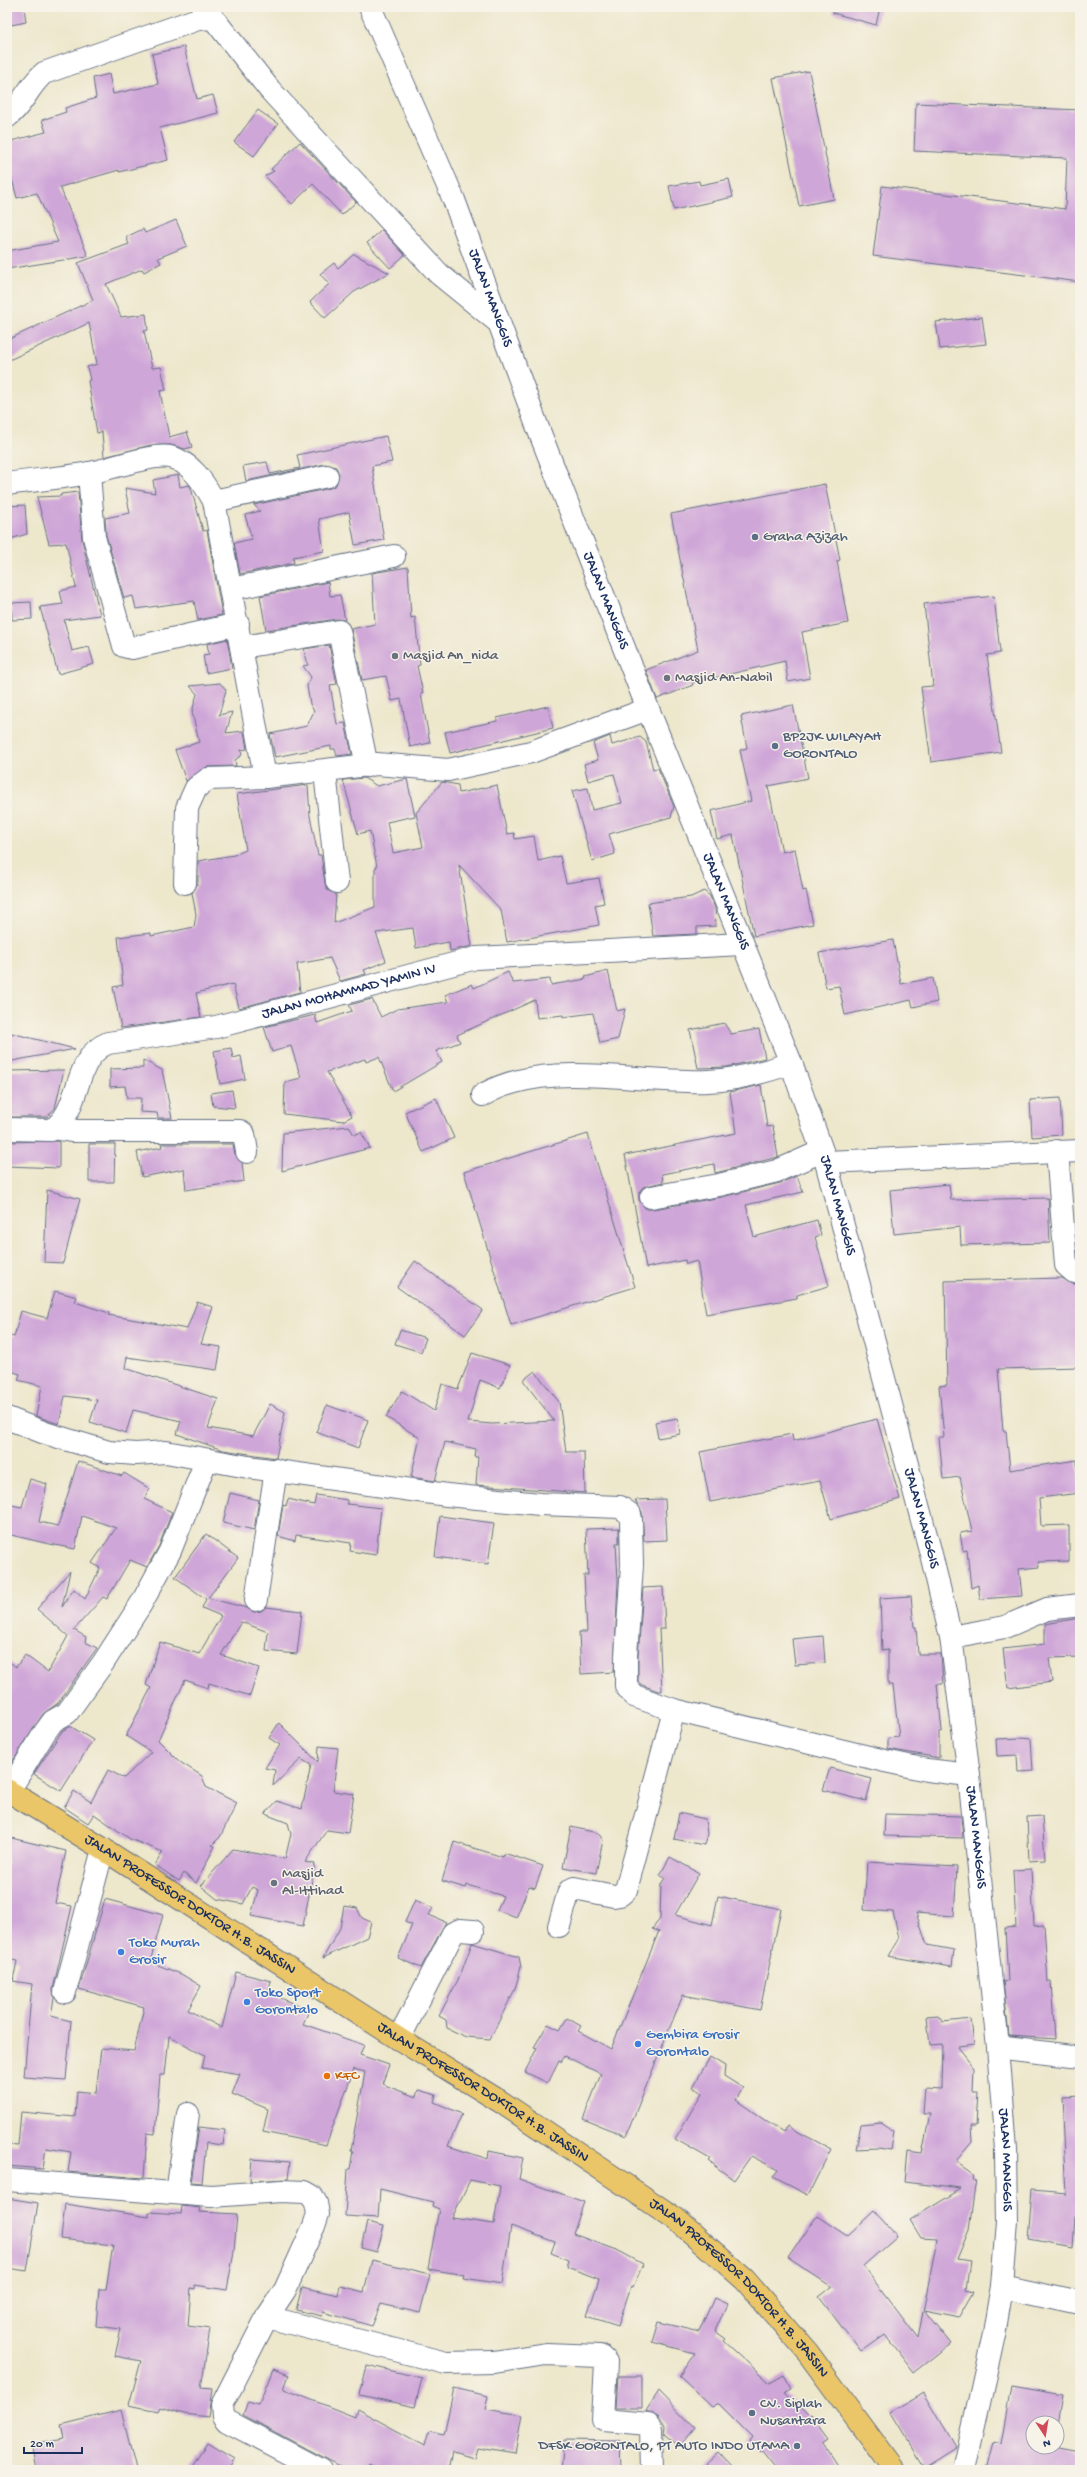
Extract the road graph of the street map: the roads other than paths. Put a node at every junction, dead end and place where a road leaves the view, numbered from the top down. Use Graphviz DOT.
graph roads {
  1 [pos="370,7"];
  2 [pos="7,118"];
  3 [pos="498,322"];
  4 [pos="89,473"];
  5 [pos="327,476"];
  6 [pos="7,484"];
  7 [pos="214,501"];
  8 [pos="394,556"];
  9 [pos="231,589"];
  10 [pos="238,624"];
  11 [pos="242,647"];
  12 [pos="648,709"];
  13 [pos="367,766"];
  14 [pos="325,772"];
  15 [pos="265,778"];
  16 [pos="337,882"];
  17 [pos="185,883"];
  18 [pos="742,944"];
  19 [pos="791,1063"];
  20 [pos="483,1095"];
  21 [pos="54,1128"];
  22 [pos="7,1129"];
  23 [pos="1057,1151"];
  24 [pos="1080,1151"];
  25 [pos="246,1152"];
  26 [pos="824,1157"];
  27 [pos="651,1197"];
  28 [pos="1080,1272"];
  29 [pos="7,1418"];
  30 [pos="206,1461"];
  31 [pos="276,1470"];
  32 [pos="256,1600"];
  33 [pos="1080,1605"];
  34 [pos="951,1637"];
  35 [pos="674,1710"];
  36 [pos="969,1774"];
  37 [pos="8,1791"];
  38 [pos="103,1848"];
  39 [pos="559,1926"];
  40 [pos="474,1931"];
  41 [pos="65,1992"];
  42 [pos="399,2039"];
  43 [pos="998,2047"];
  44 [pos="1080,2057"];
  45 [pos="188,2114"];
  46 [pos="7,2180"];
  47 [pos="177,2193"];
  48 [pos="1002,2286"];
  49 [pos="1080,2303"];
  50 [pos="267,2317"];
  51 [pos="320,2470"];
  52 [pos="652,2470"];
  53 [pos="894,2470"];
  54 [pos="964,2470"];
  1 -- 3 [label="street, JALAN MANGGIS"];
  2 -- 3 [label="street"];
  3 -- 12 [label="street, JALAN MANGGIS"];
  4 -- 6 [label="street"];
  4 -- 7 [label="street"];
  4 -- 10 [label="street"];
  5 -- 7 [label="street"];
  7 -- 9 [label="street"];
  8 -- 9 [label="street"];
  9 -- 10 [label="street"];
  10 -- 11 [label="street"];
  11 -- 13 [label="street"];
  11 -- 15 [label="street"];
  12 -- 13 [label="street"];
  12 -- 18 [label="street, JALAN MANGGIS"];
  13 -- 14 [label="street"];
  14 -- 15 [label="street"];
  14 -- 16 [label="street"];
  15 -- 17 [label="street"];
  18 -- 19 [label="street, JALAN MANGGIS"];
  18 -- 21 [label="street, JALAN MOHAMMAD YAMIN IV"];
  19 -- 20 [label="street"];
  19 -- 26 [label="street, JALAN MANGGIS"];
  21 -- 22 [label="street"];
  21 -- 25 [label="street"];
  23 -- 24 [label="street"];
  23 -- 26 [label="street"];
  23 -- 28 [label="street"];
  26 -- 27 [label="street"];
  26 -- 34 [label="street, JALAN MANGGIS"];
  29 -- 30 [label="street"];
  30 -- 31 [label="street"];
  30 -- 37 [label="street"];
  31 -- 32 [label="street"];
  31 -- 35 [label="street"];
  33 -- 34 [label="street"];
  34 -- 36 [label="street, JALAN MANGGIS"];
  35 -- 36 [label="street"];
  35 -- 39 [label="street"];
  36 -- 43 [label="street, JALAN MANGGIS"];
  37 -- 38 [label="highway, JALAN PROFESSOR DOKTOR H.B. JASSIN"];
  38 -- 41 [label="street"];
  38 -- 42 [label="highway, JALAN PROFESSOR DOKTOR H.B. JASSIN"];
  40 -- 42 [label="street"];
  42 -- 53 [label="highway, JALAN PROFESSOR DOKTOR H.B. JASSIN"];
  43 -- 44 [label="street"];
  43 -- 48 [label="street, JALAN MANGGIS"];
  45 -- 47 [label="street"];
  46 -- 47 [label="street"];
  47 -- 50 [label="street"];
  48 -- 49 [label="street"];
  48 -- 54 [label="street, JALAN MANGGIS"];
  50 -- 51 [label="street"];
  50 -- 52 [label="street"];
}
